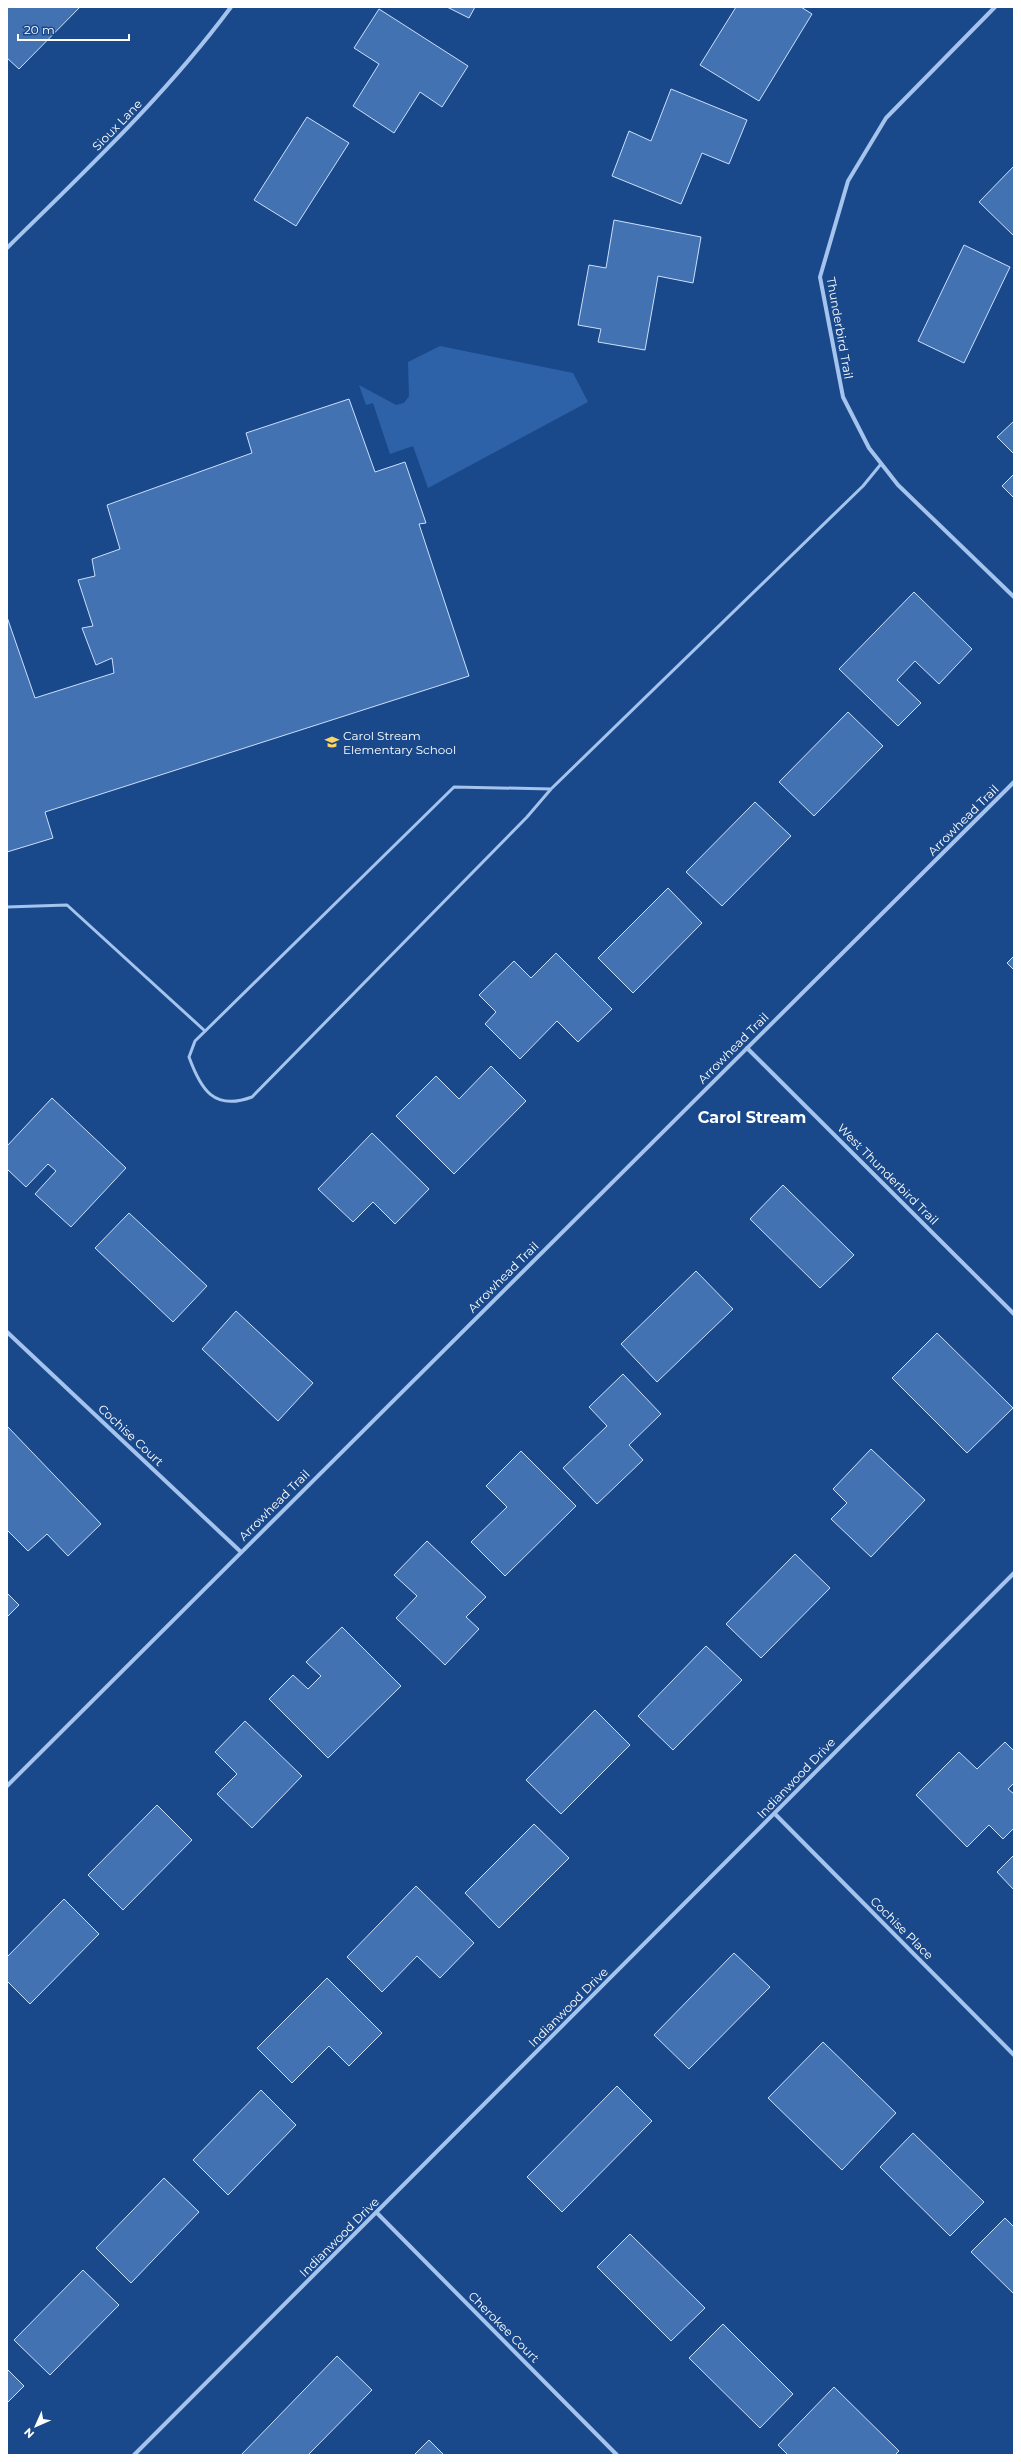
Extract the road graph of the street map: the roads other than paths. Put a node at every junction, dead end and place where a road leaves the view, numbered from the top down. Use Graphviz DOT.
graph roads {
  1 [pos="231,7"];
  2 [pos="995,7"];
  3 [pos="7,248"];
  4 [pos="881,464"];
  5 [pos="1014,597"];
  6 [pos="1014,782"];
  7 [pos="551,789"];
  8 [pos="7,907"];
  9 [pos="205,1031"];
  10 [pos="747,1048"];
  11 [pos="1014,1314"];
  12 [pos="7,1332"];
  13 [pos="241,1552"];
  14 [pos="1014,1573"];
  15 [pos="7,1786"];
  16 [pos="775,1814"];
  17 [pos="1014,2055"];
  18 [pos="377,2213"];
  19 [pos="134,2455"];
  20 [pos="617,2455"];
  1 -- 3 [label="street, Sioux Lane"];
  2 -- 4 [label="street, Thunderbird Trail"];
  4 -- 5 [label="street, Thunderbird Trail"];
  4 -- 7 [label="lane"];
  6 -- 10 [label="street, Arrowhead Trail"];
  7 -- 9 [label="lane"];
  7 -- 9 [label="lane"];
  8 -- 9 [label="lane"];
  10 -- 11 [label="street, West Thunderbird Trail"];
  10 -- 13 [label="street, Arrowhead Trail"];
  12 -- 13 [label="street, Cochise Court"];
  13 -- 15 [label="street, Arrowhead Trail"];
  14 -- 16 [label="street, Indianwood Drive"];
  16 -- 17 [label="street, Cochise Place"];
  16 -- 18 [label="street, Indianwood Drive"];
  18 -- 19 [label="street, Indianwood Drive"];
  18 -- 20 [label="street, Cherokee Court"];
}
